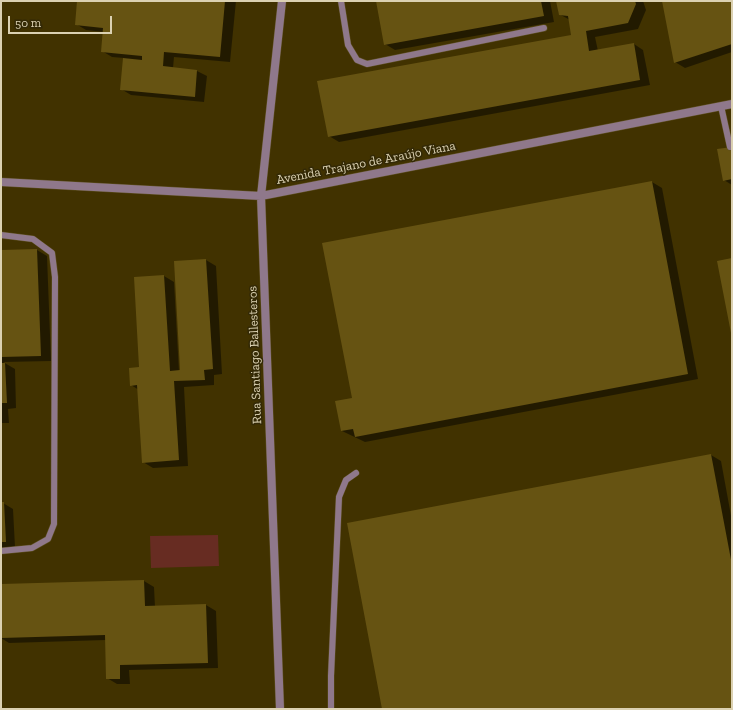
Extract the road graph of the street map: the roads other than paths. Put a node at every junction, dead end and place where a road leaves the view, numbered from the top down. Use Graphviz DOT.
graph roads {
  1 [pos="282,1"];
  2 [pos="341,1"];
  3 [pos="544,28"];
  4 [pos="732,104"];
  5 [pos="721,106"];
  6 [pos="730,147"];
  7 [pos="1,182"];
  8 [pos="261,196"];
  9 [pos="1,235"];
  10 [pos="356,473"];
  11 [pos="1,551"];
  12 [pos="280,709"];
  13 [pos="331,709"];
  1 -- 8 [label="street, Rua Santiago Ballesteros"];
  2 -- 3 [label="lane"];
  4 -- 5 [label="street, Avenida Trajano de Araújo Viana"];
  5 -- 6 [label="lane"];
  5 -- 8 [label="street, Avenida Trajano de Araújo Viana"];
  7 -- 8 [label="street, Avenida Trajano de Araújo Viana"];
  8 -- 12 [label="street, Rua Santiago Ballesteros"];
  9 -- 11 [label="lane"];
  10 -- 13 [label="lane"];
}
